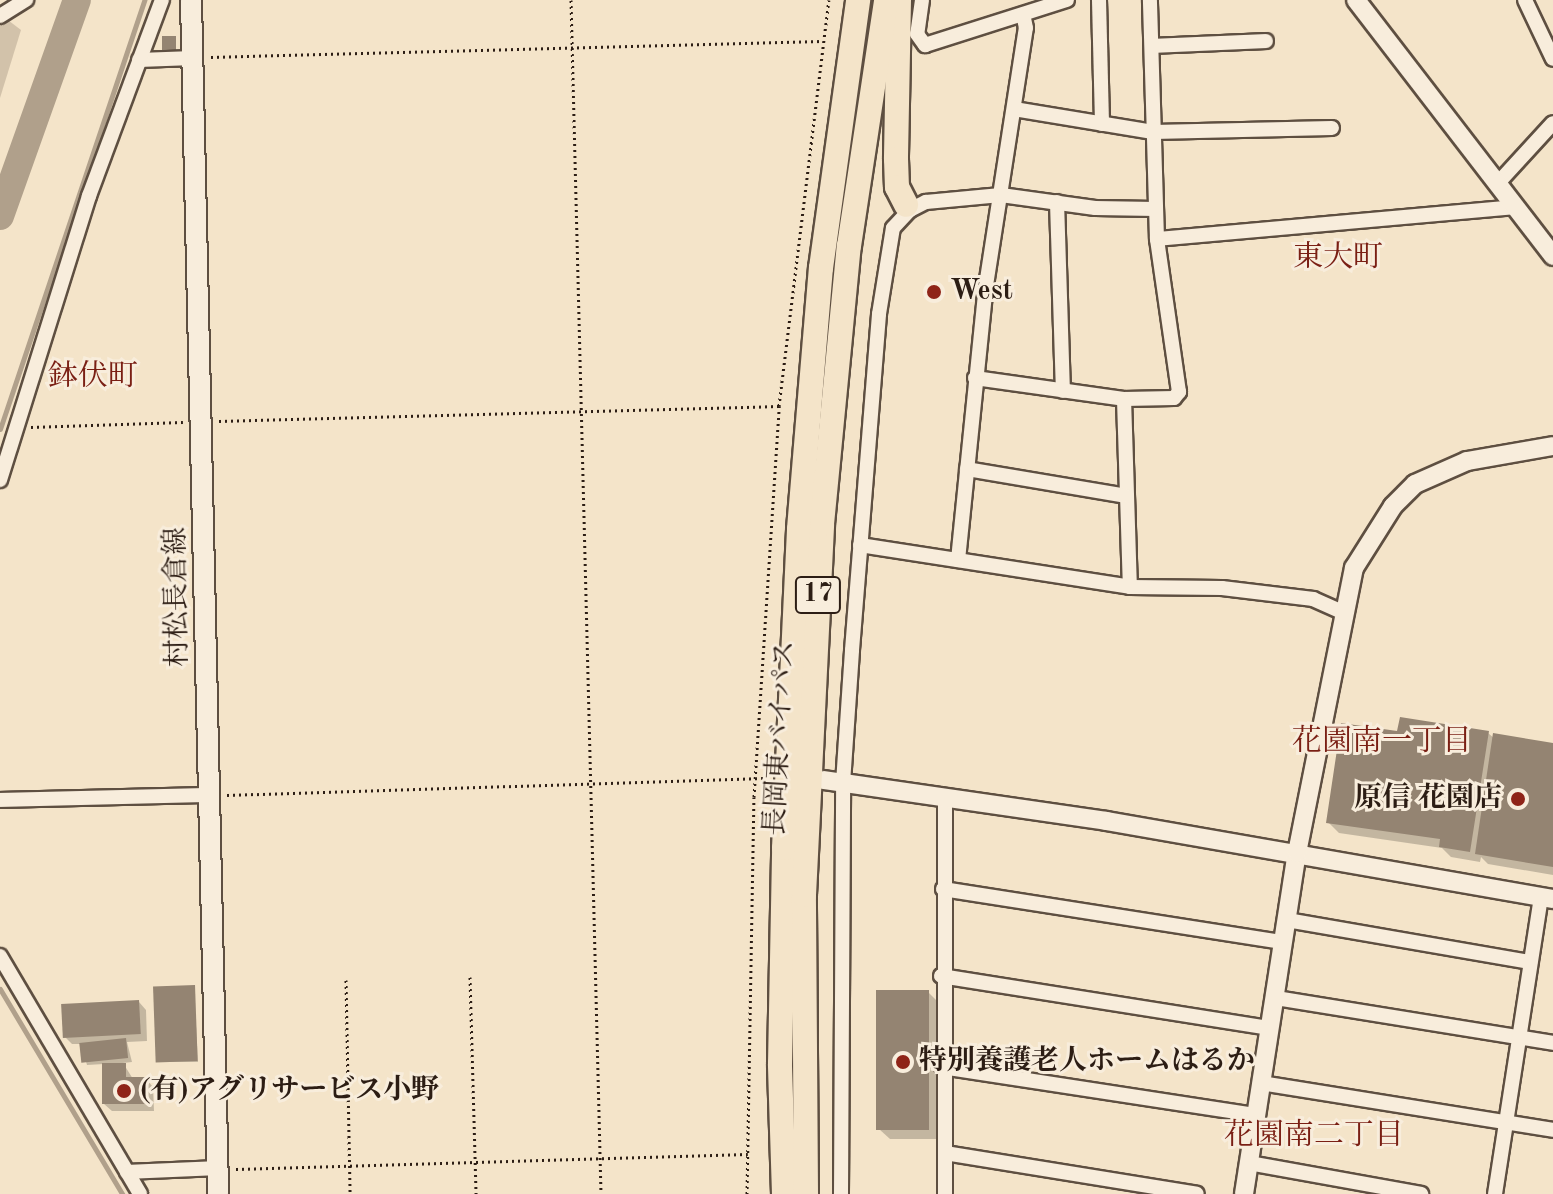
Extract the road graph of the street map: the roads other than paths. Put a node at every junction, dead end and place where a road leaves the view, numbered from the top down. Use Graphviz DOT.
graph roads {
  1 [pos="26,0"];
  2 [pos="162,0"];
  3 [pos="191,0"];
  4 [pos="858,0"];
  5 [pos="886,0"];
  6 [pos="899,0"];
  7 [pos="922,0"];
  8 [pos="1067,0"];
  9 [pos="1099,0"];
  10 [pos="1150,0"];
  11 [pos="1525,0"];
  12 [pos="1358,1"];
  13 [pos="1023,14"];
  14 [pos="0,16"];
  15 [pos="1266,41"];
  16 [pos="1152,46"];
  17 [pos="193,58"];
  18 [pos="1553,59"];
  19 [pos="139,60"];
  20 [pos="1014,109"];
  21 [pos="1553,123"];
  22 [pos="1102,124"];
  23 [pos="1332,128"];
  24 [pos="1153,132"];
  25 [pos="1498,183"];
  26 [pos="1001,195"];
  27 [pos="1057,202"];
  28 [pos="908,207"];
  29 [pos="1515,207"];
  30 [pos="1156,209"];
  31 [pos="1157,239"];
  32 [pos="1553,256"];
  33 [pos="975,378"];
  34 [pos="1063,391"];
  35 [pos="1124,399"];
  36 [pos="1553,446"];
  37 [pos="967,469"];
  38 [pos="0,480"];
  39 [pos="1126,496"];
  40 [pos="860,545"];
  41 [pos="958,560"];
  42 [pos="1130,587"];
  43 [pos="1342,612"];
  44 [pos="823,780"];
  45 [pos="843,783"];
  46 [pos="209,795"];
  47 [pos="945,796"];
  48 [pos="0,800"];
  49 [pos="1297,853"];
  50 [pos="943,889"];
  51 [pos="1547,898"];
  52 [pos="1287,920"];
  53 [pos="1281,942"];
  54 [pos="0,956"];
  55 [pos="1530,962"];
  56 [pos="941,976"];
  57 [pos="6,978"];
  58 [pos="1276,998"];
  59 [pos="1270,1028"];
  60 [pos="1518,1038"];
  61 [pos="1553,1043"];
  62 [pos="780,1064"];
  63 [pos="942,1067"];
  64 [pos="1261,1083"];
  65 [pos="1256,1115"];
  66 [pos="1505,1122"];
  67 [pos="1553,1130"];
  68 [pos="945,1153"];
  69 [pos="1249,1163"];
  70 [pos="218,1168"];
  71 [pos="127,1172"];
  72 [pos="140,1194"];
  73 [pos="218,1194"];
  74 [pos="775,1194"];
  75 [pos="784,1194"];
  76 [pos="806,1194"];
  77 [pos="841,1194"];
  78 [pos="945,1194"];
  79 [pos="1197,1194"];
  80 [pos="1244,1194"];
  81 [pos="1421,1194"];
  82 [pos="1495,1194"];
  1 -- 14 [label="street"];
  2 -- 19 [label="street"];
  3 -- 17 [label="main road, 村松長倉線"];
  4 -- 62 [label="highway, 長岡東バイパス / 17"];
  5 -- 76 [label="highway, 長岡東バイパス / 17"];
  6 -- 28 [label="highway"];
  7 -- 13 [label="street"];
  8 -- 13 [label="street"];
  9 -- 22 [label="street"];
  10 -- 16 [label="street"];
  11 -- 18 [label="street"];
  12 -- 25 [label="street"];
  13 -- 20 [label="street"];
  15 -- 16 [label="street"];
  16 -- 24 [label="street"];
  17 -- 19 [label="street"];
  17 -- 46 [label="main road, 村松長倉線"];
  19 -- 38 [label="street"];
  20 -- 22 [label="street"];
  20 -- 26 [label="street"];
  21 -- 25 [label="street"];
  22 -- 24 [label="street"];
  23 -- 24 [label="street"];
  24 -- 30 [label="street"];
  25 -- 29 [label="street"];
  26 -- 27 [label="street"];
  26 -- 28 [label="street"];
  26 -- 33 [label="street"];
  27 -- 30 [label="street"];
  27 -- 34 [label="street"];
  28 -- 40 [label="street"];
  29 -- 31 [label="street"];
  29 -- 32 [label="street"];
  30 -- 31 [label="street"];
  31 -- 35 [label="street"];
  33 -- 34 [label="street"];
  33 -- 37 [label="street"];
  34 -- 35 [label="street"];
  35 -- 39 [label="street"];
  36 -- 43 [label="street"];
  37 -- 39 [label="street"];
  37 -- 41 [label="street"];
  39 -- 42 [label="street"];
  40 -- 41 [label="street"];
  40 -- 45 [label="street"];
  41 -- 42 [label="street"];
  42 -- 43 [label="street"];
  43 -- 49 [label="street"];
  44 -- 45 [label="street"];
  45 -- 47 [label="street"];
  45 -- 77 [label="street"];
  46 -- 48 [label="street"];
  46 -- 70 [label="main road, 村松長倉線"];
  47 -- 49 [label="street"];
  47 -- 50 [label="street"];
  49 -- 51 [label="street"];
  49 -- 52 [label="street"];
  50 -- 53 [label="street"];
  50 -- 56 [label="street"];
  51 -- 55 [label="street"];
  52 -- 53 [label="street"];
  52 -- 55 [label="street"];
  53 -- 58 [label="street"];
  54 -- 57 [label="street"];
  55 -- 60 [label="street"];
  56 -- 59 [label="street"];
  56 -- 63 [label="street"];
  57 -- 71 [label="street"];
  58 -- 59 [label="street"];
  58 -- 60 [label="street"];
  59 -- 64 [label="street"];
  60 -- 61 [label="street"];
  60 -- 66 [label="street"];
  62 -- 74 [label="highway"];
  62 -- 75 [label="highway, 長岡東バイパス / 17"];
  63 -- 65 [label="street"];
  63 -- 68 [label="street"];
  64 -- 65 [label="street"];
  64 -- 66 [label="street"];
  65 -- 69 [label="street"];
  66 -- 67 [label="street"];
  66 -- 82 [label="street"];
  68 -- 78 [label="street"];
  68 -- 79 [label="street"];
  69 -- 80 [label="street"];
  69 -- 81 [label="street"];
  70 -- 71 [label="street"];
  70 -- 73 [label="main road, 村松長倉線"];
  71 -- 72 [label="street"];
}
